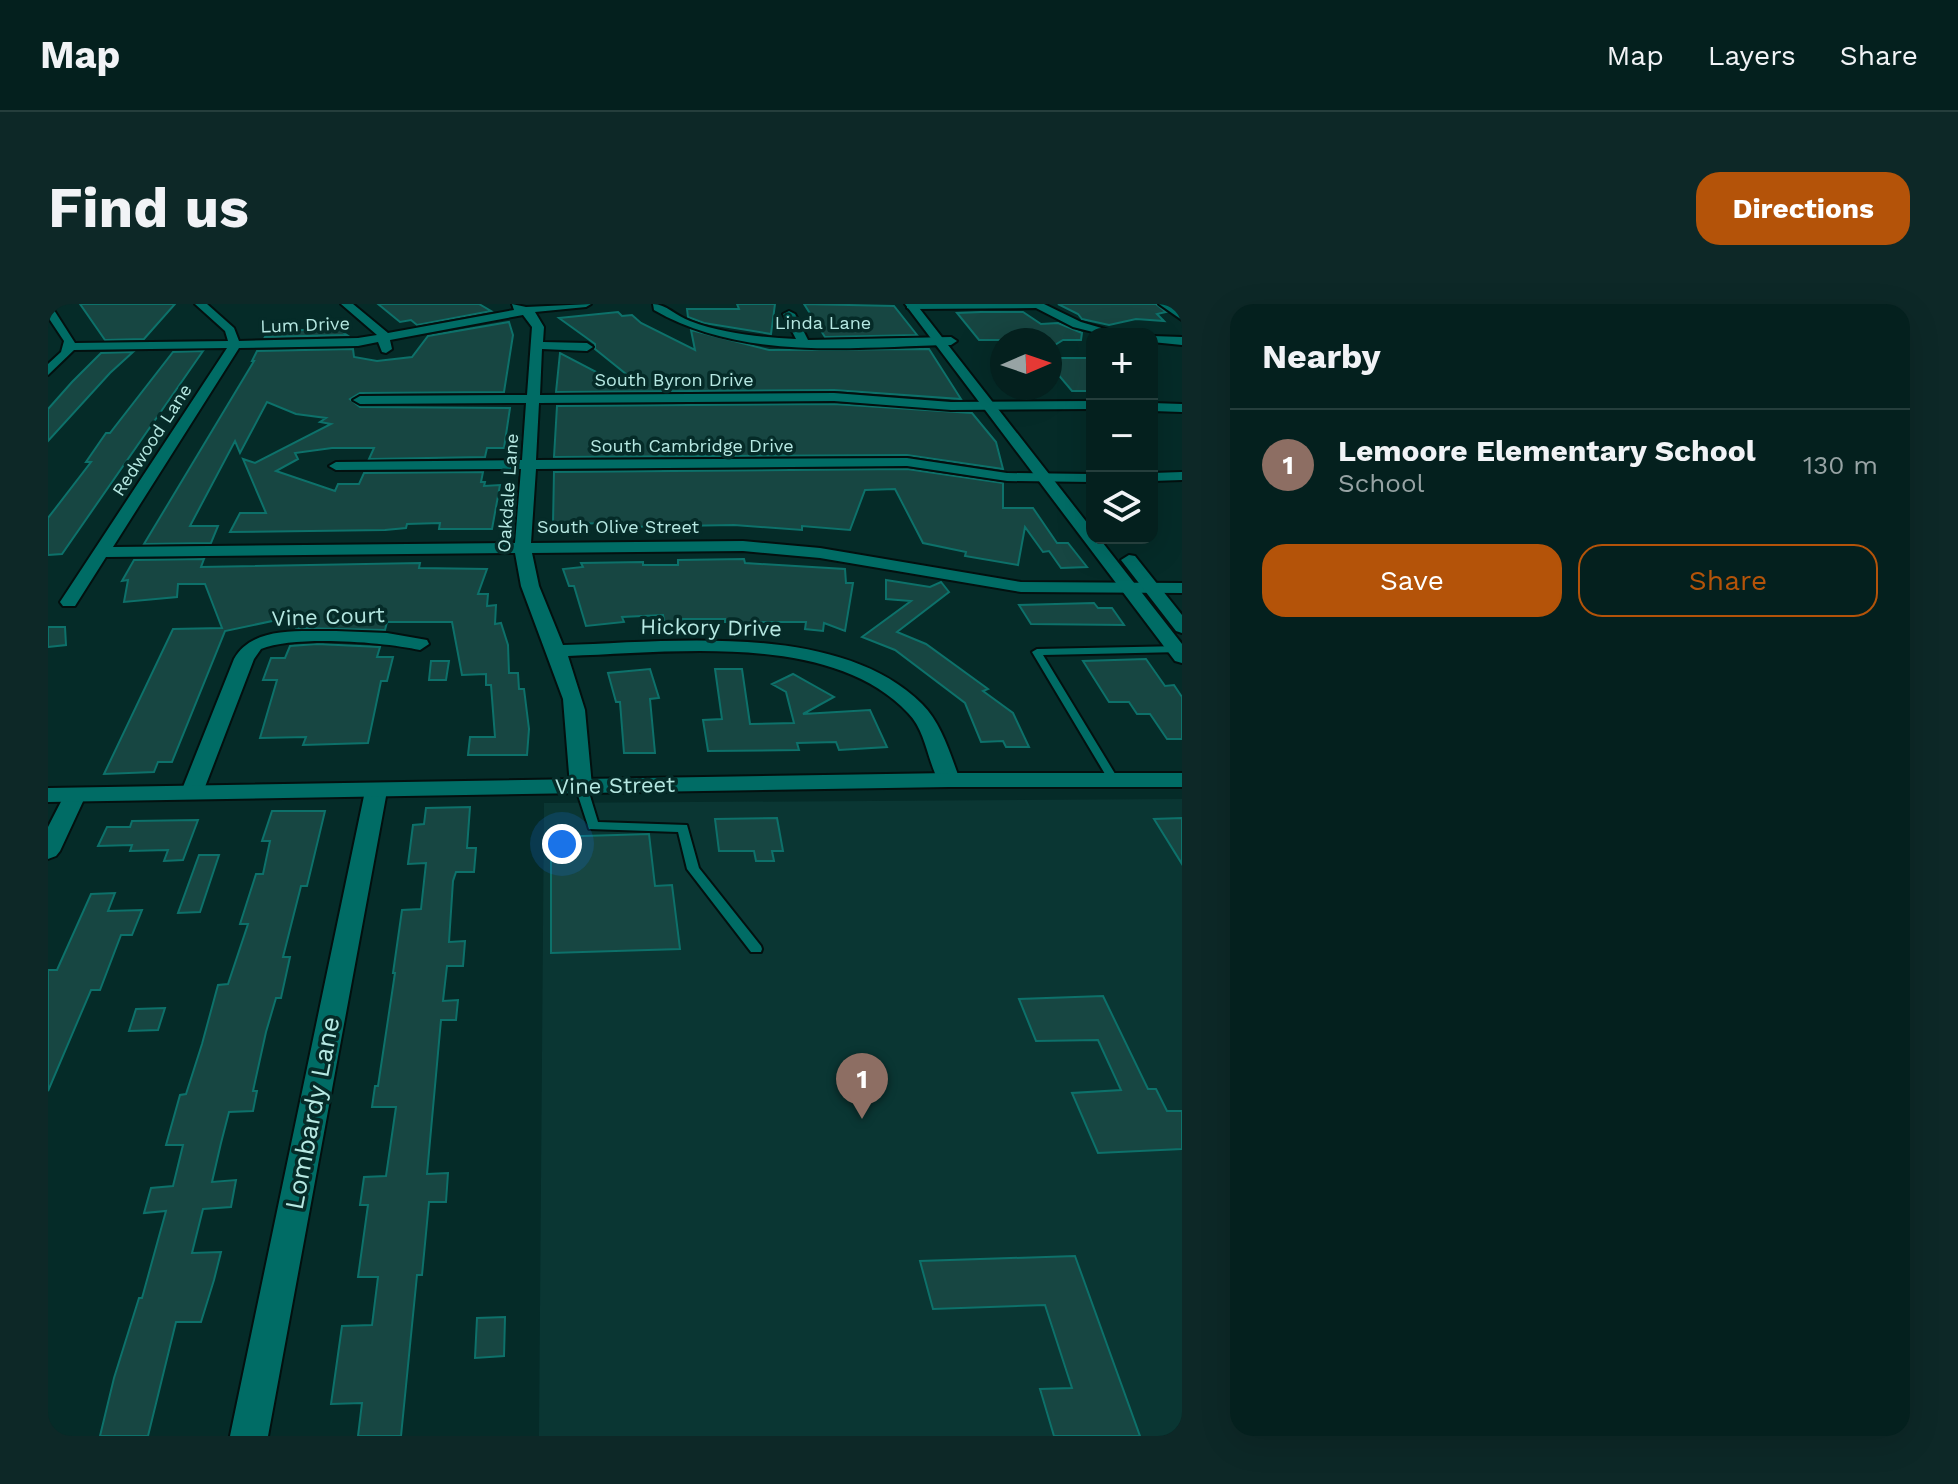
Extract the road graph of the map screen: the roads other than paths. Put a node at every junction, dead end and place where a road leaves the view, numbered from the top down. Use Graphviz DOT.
graph roads {
  1 [pos="200,304"];
  2 [pos="346,304"];
  3 [pos="586,304"];
  4 [pos="644,304"];
  5 [pos="1012,304"];
  6 [pos="1164,304"];
  7 [pos="917,305"];
  8 [pos="658,306"];
  9 [pos="518,307"];
  10 [pos="49,314"];
  11 [pos="789,314"];
  12 [pos="1182,317"];
  13 [pos="1088,328"];
  14 [pos="1158,339"];
  15 [pos="803,341"];
  16 [pos="944,341"];
  17 [pos="1182,341"];
  18 [pos="386,344"];
  19 [pos="235,345"];
  20 [pos="537,345"];
  21 [pos="70,347"];
  22 [pos="587,347"];
  23 [pos="48,370"];
  24 [pos="534,399"];
  25 [pos="360,400"];
  26 [pos="1086,405"];
  27 [pos="996,406"];
  28 [pos="1158,407"];
  29 [pos="1182,408"];
  30 [pos="529,465"];
  31 [pos="336,466"];
  32 [pos="1182,476"];
  33 [pos="1158,477"];
  34 [pos="1046,479"];
  35 [pos="1086,480"];
  36 [pos="1068,485"];
  37 [pos="1116,544"];
  38 [pos="523,547"];
  39 [pos="101,552"];
  40 [pos="1182,588"];
  41 [pos="1131,589"];
  42 [pos="1152,589"];
  43 [pos="69,602"];
  44 [pos="1182,627"];
  45 [pos="420,644"];
  46 [pos="555,651"];
  47 [pos="1180,652"];
  48 [pos="949,780"];
  49 [pos="1182,780"];
  50 [pos="1115,782"];
  51 [pos="581,786"];
  52 [pos="376,791"];
  53 [pos="192,792"];
  54 [pos="48,795"];
  55 [pos="75,795"];
  56 [pos="48,851"];
  57 [pos="756,949"];
  58 [pos="249,1436"];
  1 -- 19 [label="street"];
  2 -- 18 [label="street"];
  3 -- 9 [label="street, Lum Drive"];
  4 -- 8 [label="street"];
  5 -- 7 [label="street"];
  5 -- 13 [label="street"];
  6 -- 12 [label="street"];
  7 -- 16 [label="street"];
  8 -- 15 [label="street, Linda Lane"];
  9 -- 18 [label="street, Lum Drive"];
  9 -- 20 [label="street, Oakdale Lane"];
  10 -- 21 [label="street"];
  11 -- 15 [label="street"];
  14 -- 17 [label="street"];
  15 -- 16 [label="street, Linda Lane"];
  16 -- 27 [label="street"];
  18 -- 19 [label="street, Lum Drive"];
  19 -- 21 [label="street, Lum Drive"];
  19 -- 39 [label="street, Redwood Lane"];
  20 -- 22 [label="street"];
  20 -- 24 [label="street, Oakdale Lane"];
  21 -- 23 [label="street"];
  24 -- 25 [label="street, South Byron Drive"];
  24 -- 27 [label="street, South Byron Drive"];
  24 -- 30 [label="street, Oakdale Lane"];
  26 -- 27 [label="street, South Byron Drive"];
  27 -- 34 [label="street"];
  27 -- 36 [label="street"];
  28 -- 29 [label="street"];
  30 -- 31 [label="street, South Cambridge Drive"];
  30 -- 34 [label="street, South Cambridge Drive"];
  30 -- 38 [label="street, Oakdale Lane"];
  32 -- 33 [label="street"];
  34 -- 36 [label="street, South Cambridge Drive"];
  34 -- 41 [label="street"];
  35 -- 36 [label="street, South Cambridge Drive"];
  37 -- 42 [label="street"];
  38 -- 39 [label="street, South Olive Street"];
  38 -- 41 [label="street, South Olive Street"];
  38 -- 46 [label="street, Oakdale Lane"];
  39 -- 43 [label="street, Redwood Lane"];
  40 -- 42 [label="street, South Olive Street"];
  41 -- 42 [label="street, South Olive Street"];
  41 -- 47 [label="street"];
  42 -- 44 [label="street"];
  45 -- 53 [label="street, Vine Court"];
  46 -- 48 [label="street, Hickory Drive"];
  46 -- 51 [label="street, Oakdale Lane"];
  47 -- 50 [label="lane"];
  48 -- 50 [label="street, Vine Street"];
  48 -- 51 [label="street, Vine Street"];
  49 -- 50 [label="street, Vine Street"];
  51 -- 52 [label="street, Vine Street"];
  51 -- 57 [label="lane"];
  52 -- 53 [label="street, Vine Street"];
  52 -- 58 [label="street, Lombardy Lane"];
  53 -- 55 [label="street, Vine Street"];
  54 -- 55 [label="street, Vine Street"];
  55 -- 56 [label="street"];
}
